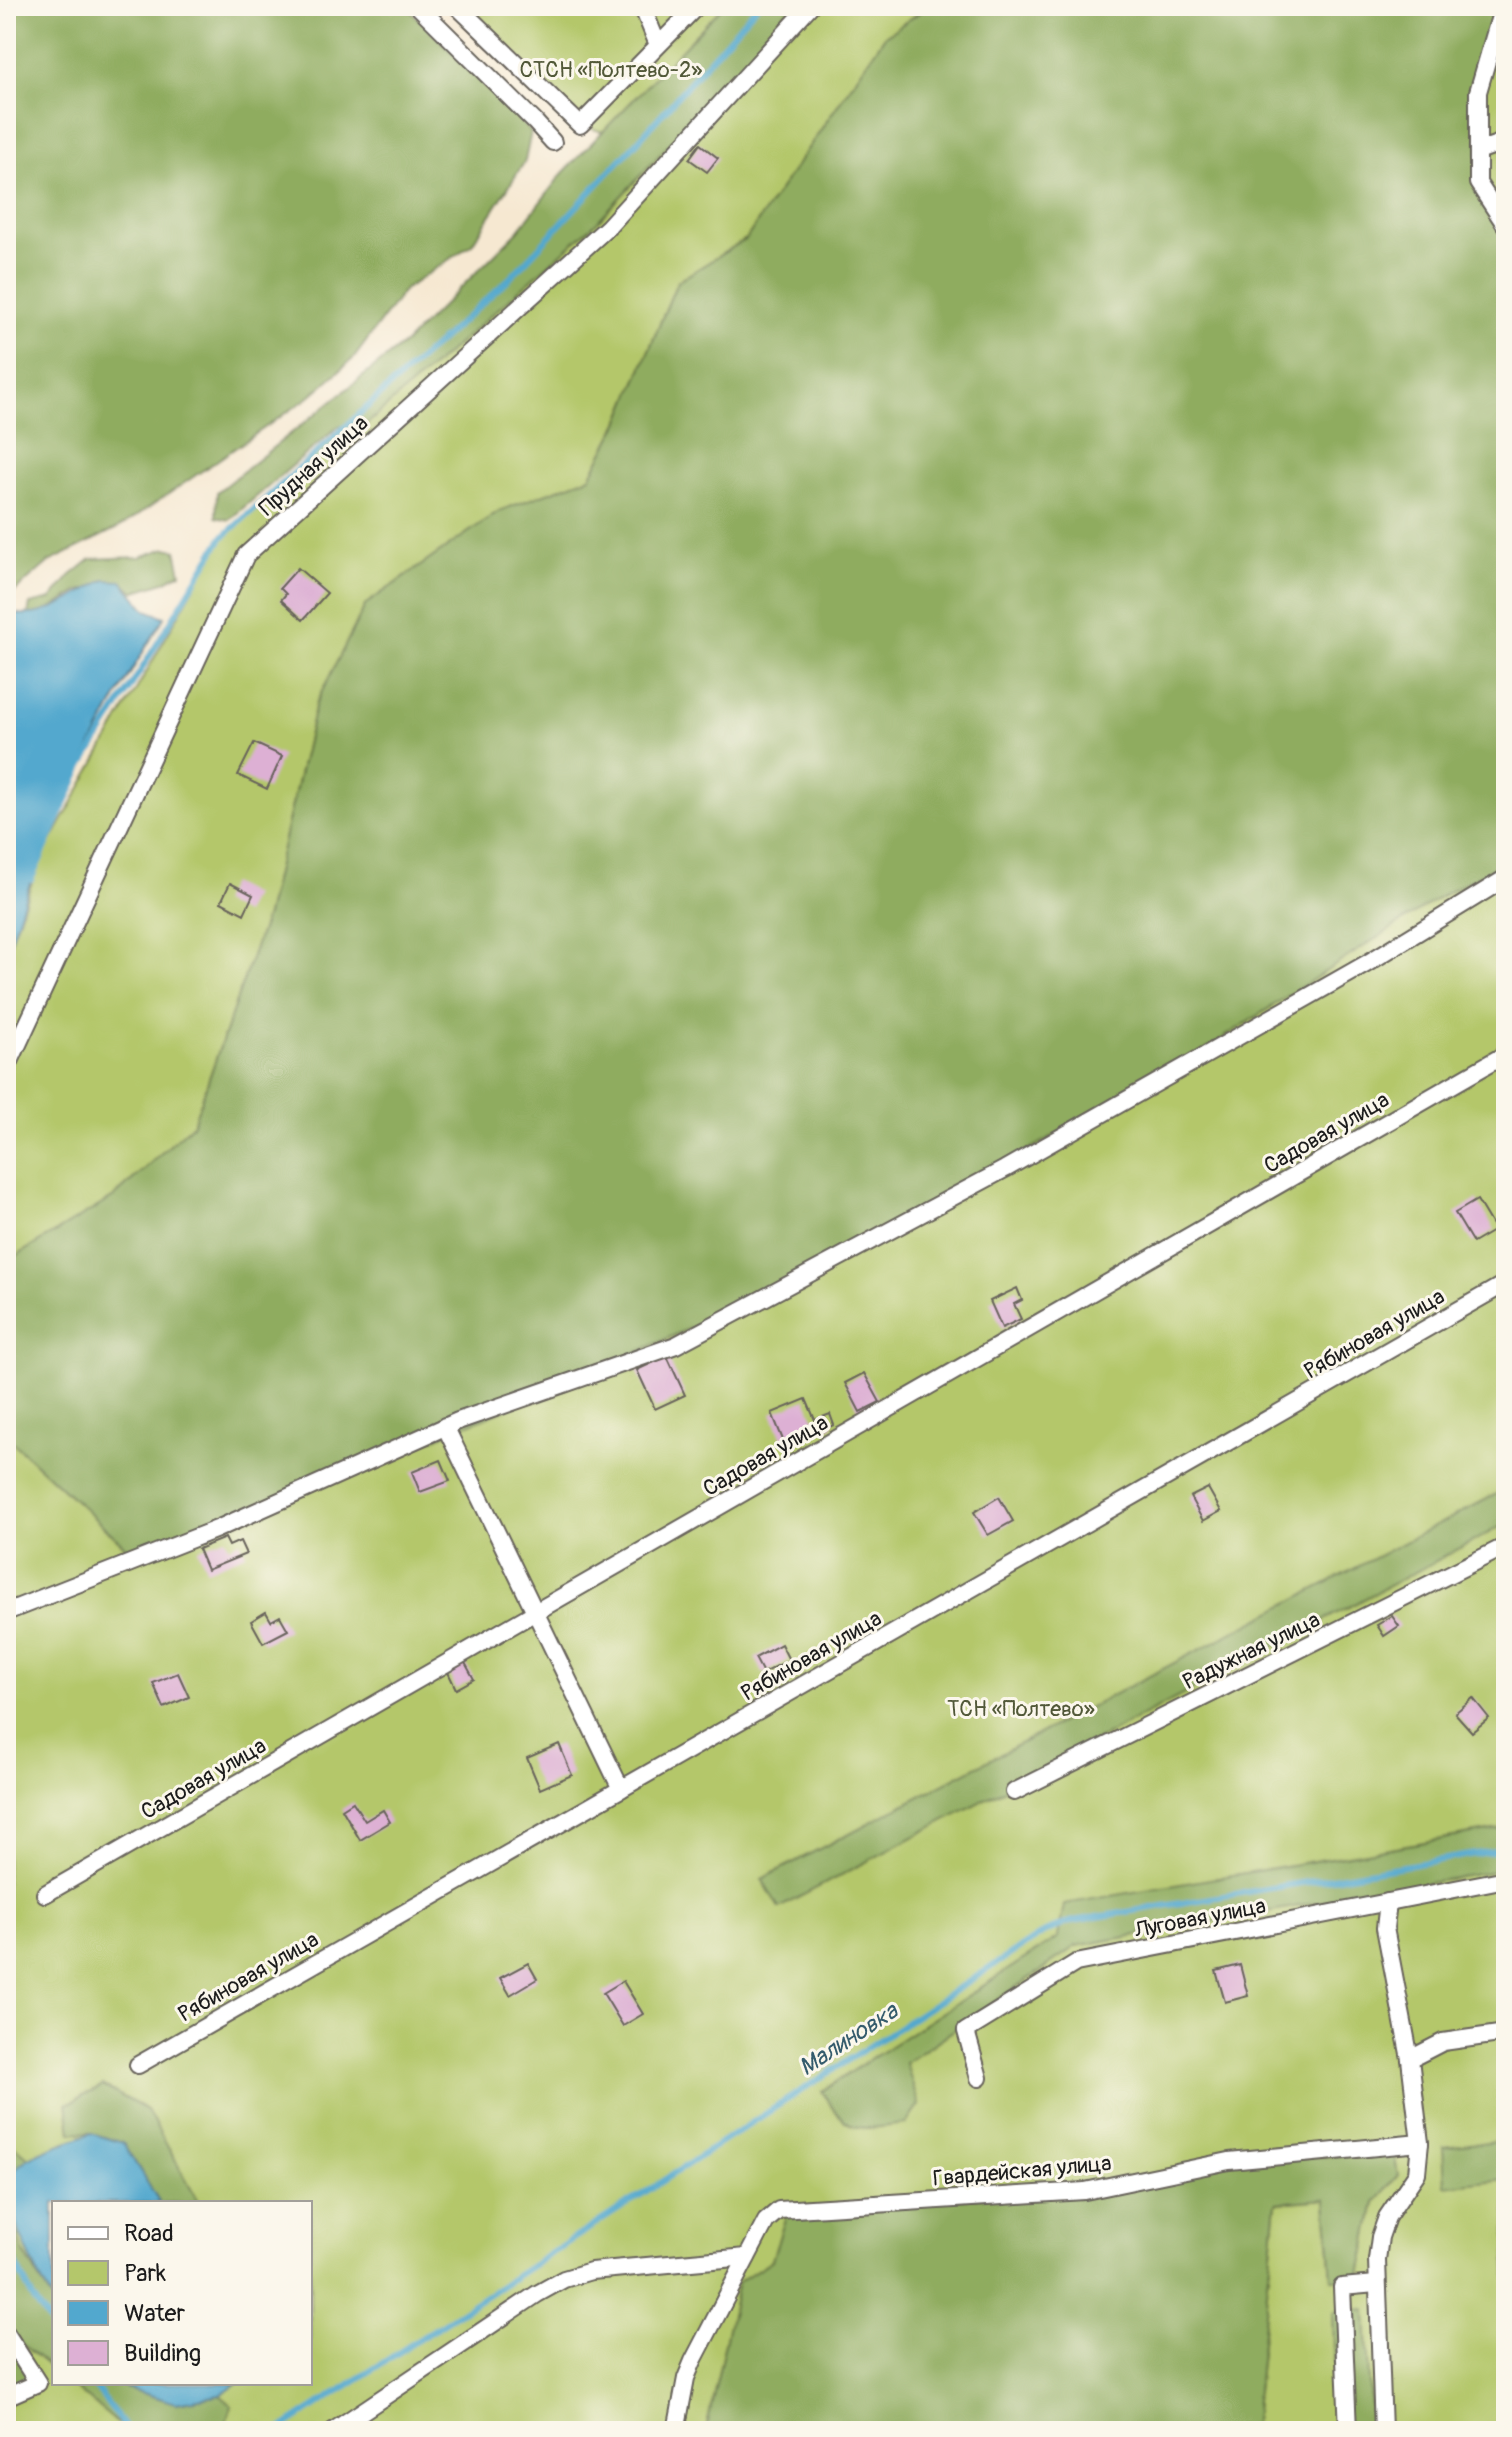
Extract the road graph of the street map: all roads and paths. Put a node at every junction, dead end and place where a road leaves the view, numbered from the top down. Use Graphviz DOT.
graph roads {
  1 [pos="418,6"];
  2 [pos="457,6"];
  3 [pos="642,6"];
  4 [pos="697,6"];
  5 [pos="810,6"];
  6 [pos="1503,6"];
  7 [pos="658,45"];
  8 [pos="1506,141"];
  9 [pos="553,142"];
  10 [pos="1478,151"];
  11 [pos="1506,226"];
  12 [pos="1506,878"];
  13 [pos="1506,1054"];
  14 [pos="6,1070"];
  15 [pos="1506,1283"];
  16 [pos="445,1426"];
  17 [pos="1506,1546"];
  18 [pos="6,1612"];
  19 [pos="537,1612"];
  20 [pos="621,1789"];
  21 [pos="1014,1792"];
  22 [pos="1506,1879"];
  23 [pos="45,1894"];
  24 [pos="1388,1902"];
  25 [pos="1506,2033"];
  26 [pos="1410,2059"];
  27 [pos="138,2065"];
  28 [pos="979,2078"];
  29 [pos="1420,2143"];
  30 [pos="747,2257"];
  31 [pos="1376,2284"];
  32 [pos="6,2333"];
  33 [pos="6,2397"];
  34 [pos="333,2431"];
  35 [pos="676,2431"];
  36 [pos="1348,2431"];
  37 [pos="1383,2431"];
  1 -- 9 [label="street"];
  2 -- 7 [label="street"];
  3 -- 7 [label="street"];
  4 -- 7 [label="street"];
  5 -- 14 [label="street, Прудная улица"];
  6 -- 10 [label="street"];
  8 -- 10 [label="street"];
  10 -- 11 [label="street"];
  12 -- 16 [label="street"];
  13 -- 19 [label="street, Садовая улица"];
  15 -- 20 [label="street, Рябиновая улица"];
  16 -- 18 [label="street"];
  16 -- 19 [label="street"];
  17 -- 21 [label="street, Радужная улица"];
  19 -- 20 [label="street"];
  19 -- 23 [label="street, Садовая улица"];
  20 -- 27 [label="street, Рябиновая улица"];
  22 -- 24 [label="street, Луговая улица"];
  24 -- 26 [label="street"];
  24 -- 28 [label="street, Луговая улица"];
  25 -- 26 [label="street"];
  26 -- 29 [label="street"];
  29 -- 30 [label="street, Гвардейская улица"];
  29 -- 31 [label="street"];
  30 -- 34 [label="street"];
  30 -- 35 [label="street, Гвардейская улица"];
  31 -- 36 [label="street"];
  31 -- 37 [label="street"];
  32 -- 33 [label="street"];
}
